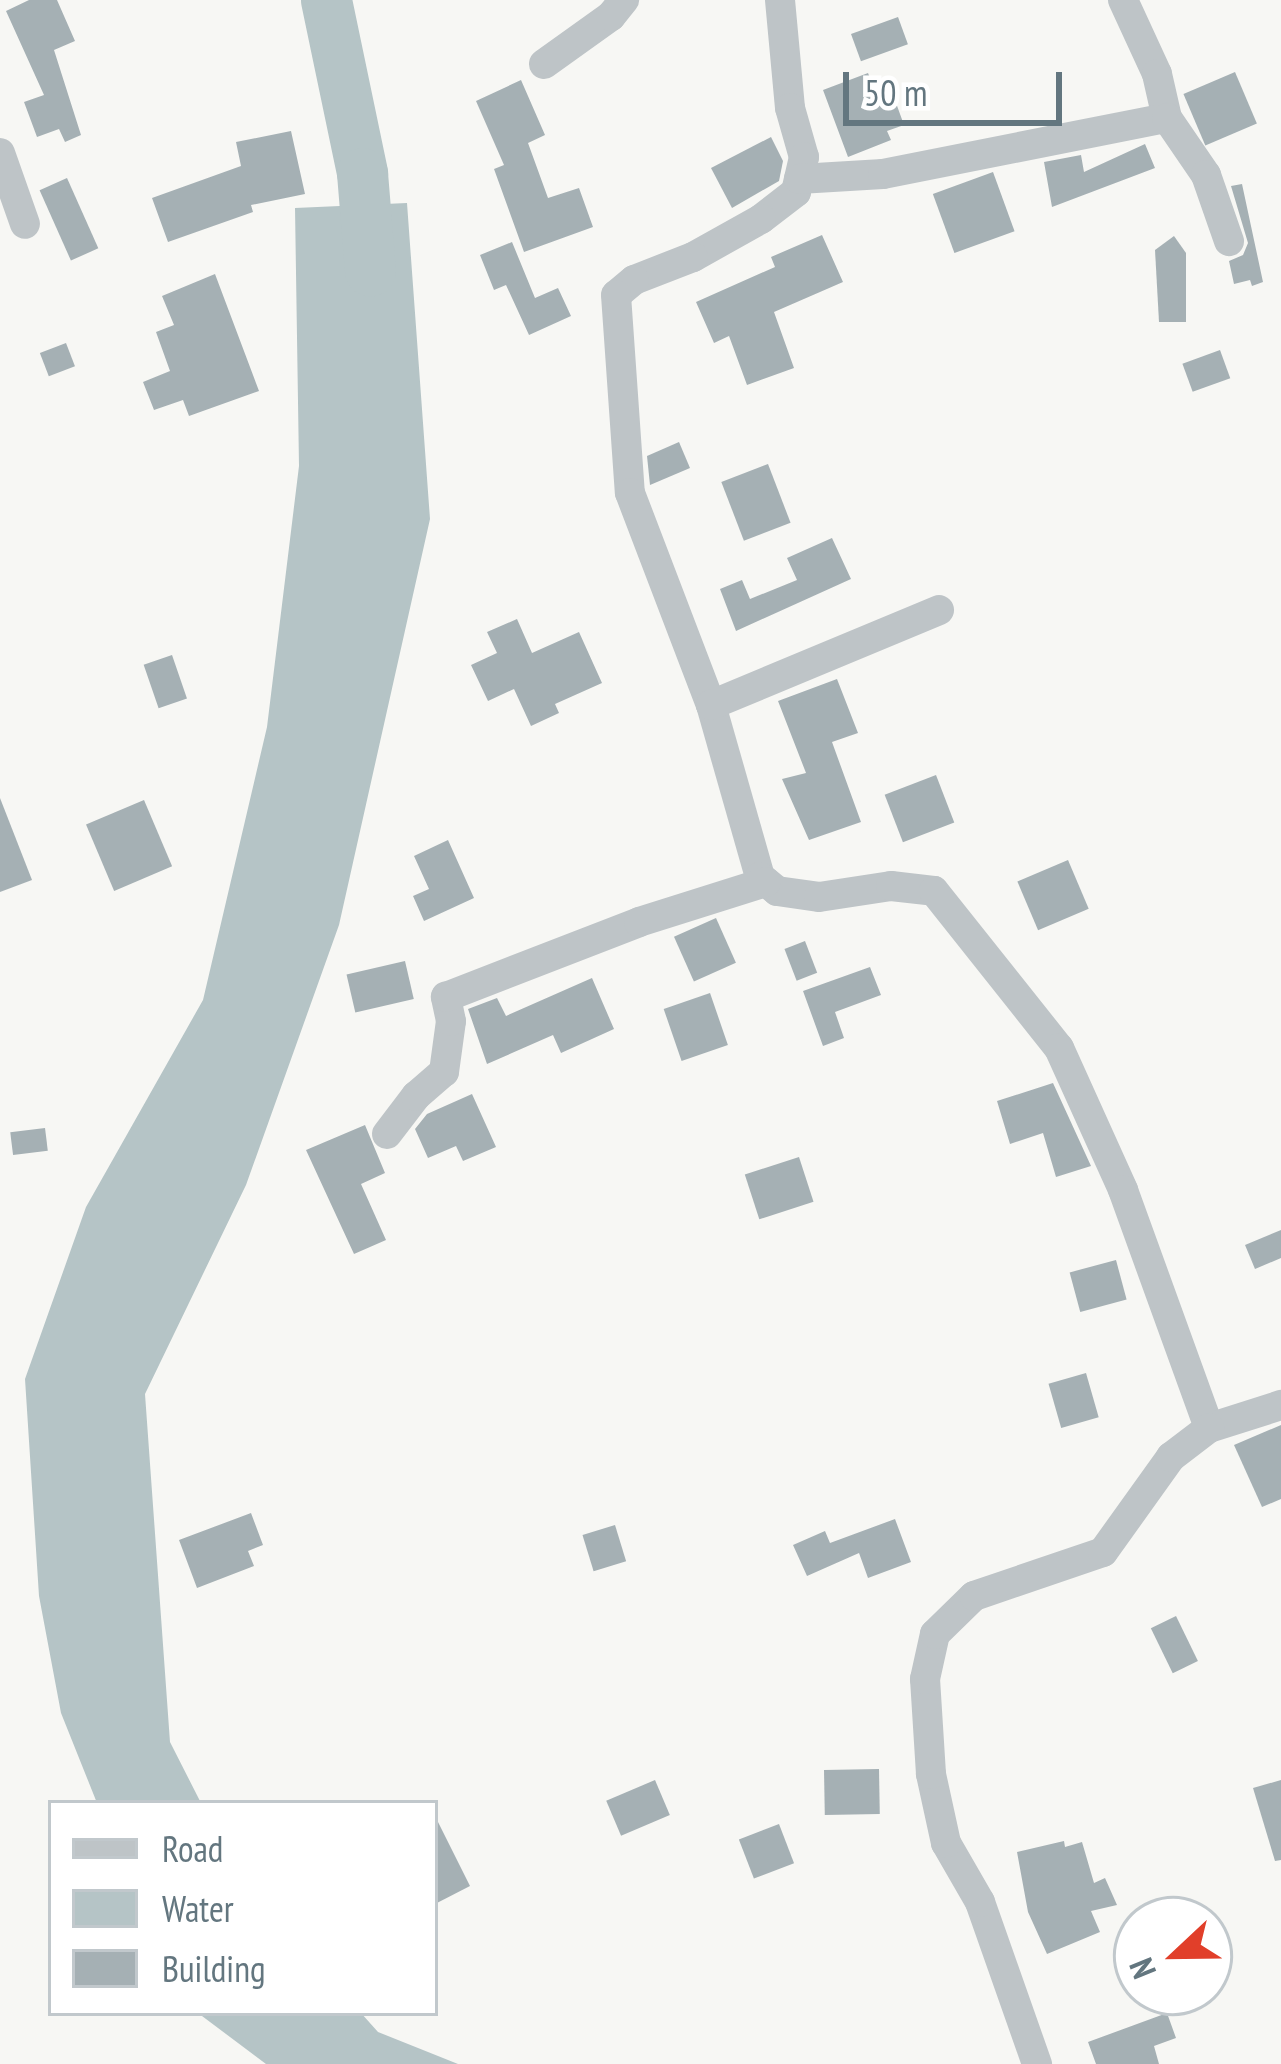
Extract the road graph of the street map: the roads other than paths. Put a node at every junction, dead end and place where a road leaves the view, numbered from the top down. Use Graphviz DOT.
graph roads {
  1 [pos="624,0"];
  2 [pos="780,0"];
  3 [pos="1123,0"];
  4 [pos="544,64"];
  5 [pos="1167,118"];
  6 [pos="0,152"];
  7 [pos="799,179"];
  8 [pos="25,224"];
  9 [pos="1228,241"];
  10 [pos="939,610"];
  11 [pos="711,705"];
  12 [pos="766,882"];
  13 [pos="387,1134"];
  14 [pos="1281,1406"];
  15 [pos="1209,1428"];
  16 [pos="1037,2064"];
  1 -- 4 [label="street"];
  2 -- 7 [label="street"];
  3 -- 5 [label="street"];
  5 -- 7 [label="street"];
  5 -- 9 [label="street"];
  6 -- 8 [label="street"];
  7 -- 11 [label="street"];
  10 -- 11 [label="street"];
  11 -- 12 [label="street"];
  12 -- 13 [label="street"];
  12 -- 15 [label="street"];
  14 -- 15 [label="street"];
  15 -- 16 [label="street"];
}
